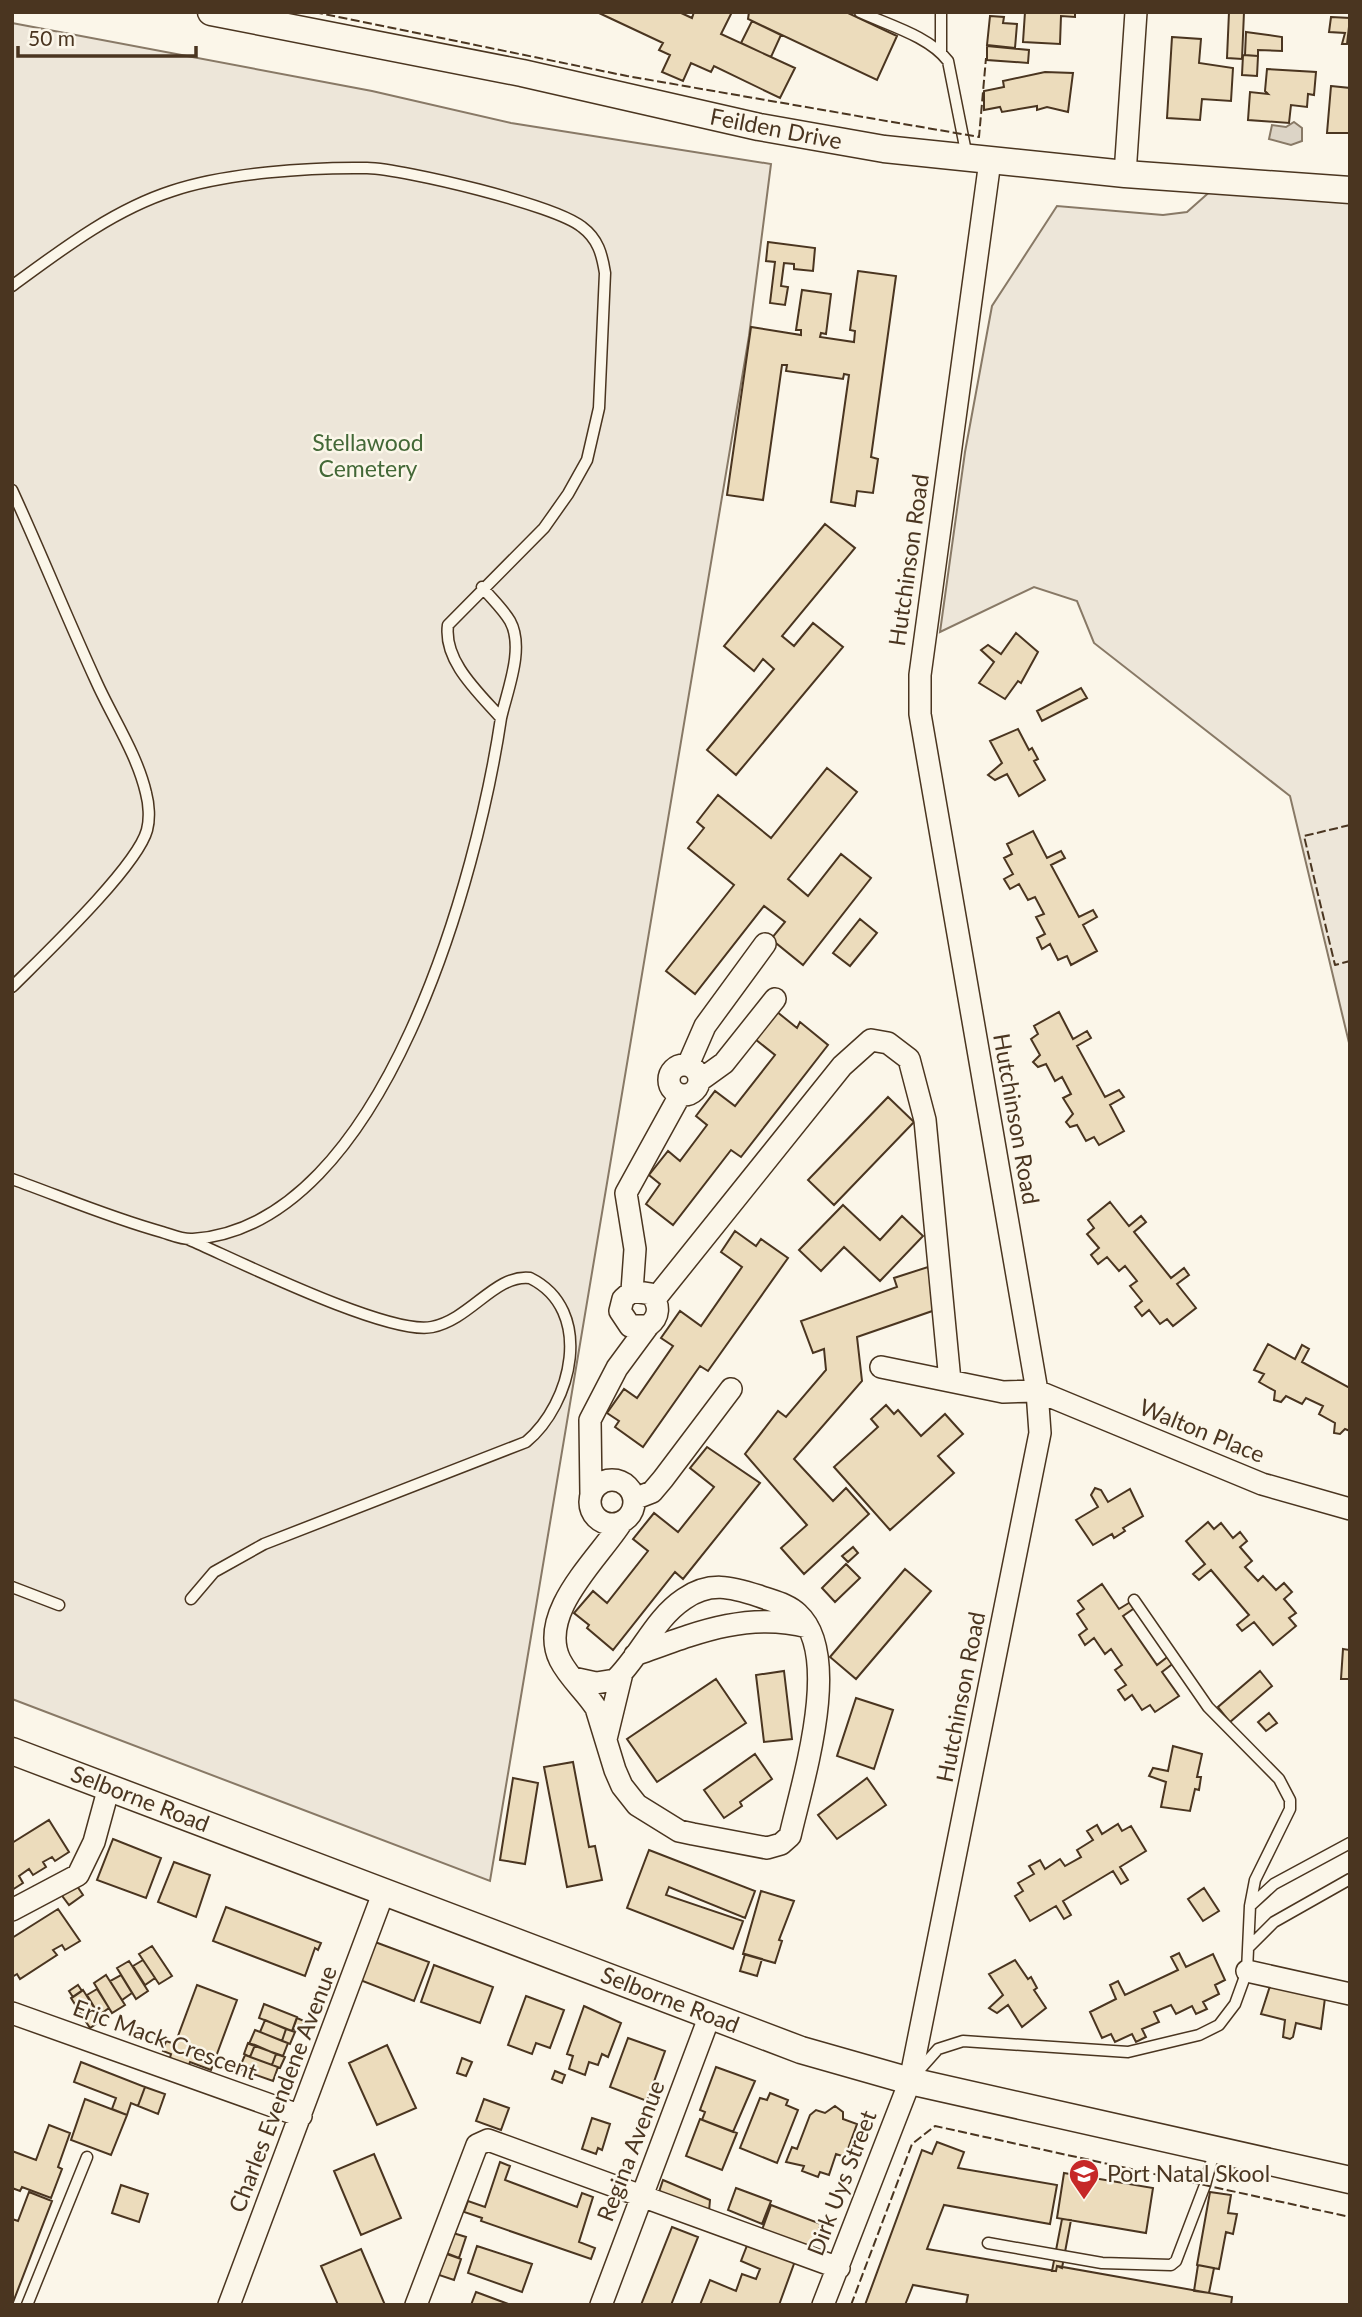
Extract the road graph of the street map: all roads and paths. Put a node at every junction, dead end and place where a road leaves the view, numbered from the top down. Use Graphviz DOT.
graph roads {
  1 [pos="211,12"];
  2 [pos="860,12"];
  3 [pos="941,12"];
  4 [pos="1136,12"];
  5 [pos="941,52"];
  6 [pos="978,160"];
  7 [pos="1125,174"];
  8 [pos="1350,190"];
  9 [pos="12,286"];
  10 [pos="12,491"];
  11 [pos="482,587"];
  12 [pos="501,718"];
  13 [pos="765,944"];
  14 [pos="12,987"];
  15 [pos="775,999"];
  16 [pos="693,1073"];
  17 [pos="12,1179"];
  18 [pos="190,1240"];
  19 [pos="646,1294"];
  20 [pos="620,1311"];
  21 [pos="648,1326"];
  22 [pos="881,1367"];
  23 [pos="617,1368"];
  24 [pos="950,1381"];
  25 [pos="731,1389"];
  26 [pos="1037,1391"];
  27 [pos="593,1459"];
  28 [pos="616,1480"];
  29 [pos="634,1499"];
  30 [pos="591,1501"];
  31 [pos="1350,1509"];
  32 [pos="621,1522"];
  33 [pos="590,1560"];
  34 [pos="12,1587"];
  35 [pos="191,1599"];
  36 [pos="1134,1600"];
  37 [pos="60,1605"];
  38 [pos="808,1627"];
  39 [pos="635,1655"];
  40 [pos="622,1673"];
  41 [pos="573,1678"];
  42 [pos="606,1739"];
  43 [pos="12,1751"];
  44 [pos="109,1787"];
  45 [pos="1350,1843"];
  46 [pos="1350,1879"];
  47 [pos="384,1891"];
  48 [pos="1251,1906"];
  49 [pos="12,1909"];
  50 [pos="1249,1947"];
  51 [pos="1247,1971"];
  52 [pos="1350,1994"];
  53 [pos="12,2013"];
  54 [pos="710,2015"];
  55 [pos="910,2081"];
  56 [pos="301,2116"];
  57 [pos="1215,2149"];
  58 [pos="87,2157"];
  59 [pos="1350,2180"];
  60 [pos="642,2195"];
  61 [pos="988,2243"];
  62 [pos="839,2268"];
  63 [pos="27,2305"];
  64 [pos="229,2305"];
  65 [pos="416,2305"];
  66 [pos="601,2305"];
  67 [pos="823,2305"];
  1 -- 6 [label="street, Feilden Drive"];
  2 -- 5 [label="lane"];
  3 -- 5 [label="lane"];
  4 -- 7 [label="street"];
  5 -- 6 [label="lane"];
  6 -- 7 [label="street, Feilden Drive"];
  6 -- 26 [label="street, Hutchinson Road"];
  7 -- 8 [label="street, Feilden Drive"];
  9 -- 11 [label="lane"];
  10 -- 14 [label="lane"];
  11 -- 12 [label="lane"];
  11 -- 12 [label="lane"];
  12 -- 18 [label="lane"];
  13 -- 16 [label="street"];
  15 -- 16 [label="street"];
  16 -- 19 [label="street"];
  17 -- 18 [label="lane"];
  18 -- 35 [label="lane"];
  19 -- 20 [label="street"];
  19 -- 21 [label="street"];
  19 -- 24 [label="street"];
  20 -- 21 [label="street"];
  20 -- 23 [label="street"];
  21 -- 23 [label="street"];
  22 -- 24 [label="street"];
  23 -- 27 [label="street"];
  24 -- 26 [label="street"];
  25 -- 29 [label="street"];
  26 -- 31 [label="street, Walton Place"];
  26 -- 55 [label="street, Hutchinson Road"];
  27 -- 28 [label="street"];
  27 -- 30 [label="street"];
  28 -- 29 [label="street"];
  28 -- 30 [label="street"];
  29 -- 32 [label="street"];
  30 -- 32 [label="street"];
  30 -- 33 [label="street"];
  32 -- 33 [label="street"];
  33 -- 41 [label="street"];
  34 -- 37 [label="lane"];
  36 -- 48 [label="lane"];
  38 -- 39 [label="street"];
  38 -- 39 [label="street"];
  38 -- 42 [label="street"];
  39 -- 40 [label="street"];
  40 -- 41 [label="street"];
  40 -- 42 [label="street"];
  41 -- 42 [label="street"];
  43 -- 44 [label="street, Selborne Road"];
  44 -- 47 [label="street, Selborne Road"];
  44 -- 49 [label="street"];
  45 -- 48 [label="lane"];
  46 -- 50 [label="lane"];
  47 -- 54 [label="street, Selborne Road"];
  47 -- 56 [label="street, Charles Evendene Avenue"];
  48 -- 50 [label="lane"];
  50 -- 51 [label="lane"];
  51 -- 52 [label="street"];
  51 -- 55 [label="lane"];
  53 -- 56 [label="street, Eric Mack Crescent"];
  54 -- 55 [label="street, Selborne Road"];
  54 -- 60 [label="street, Regina Avenue"];
  55 -- 57 [label="street, Selborne Road"];
  55 -- 62 [label="street, Dirk Uys Street"];
  56 -- 64 [label="street, Charles Evendene Avenue"];
  57 -- 59 [label="street, Selborne Road"];
  57 -- 61 [label="lane"];
  58 -- 63 [label="lane"];
  60 -- 62 [label="street"];
  60 -- 65 [label="street"];
  60 -- 66 [label="street, Regina Avenue"];
  62 -- 67 [label="street, Dirk Uys Street"];
}
